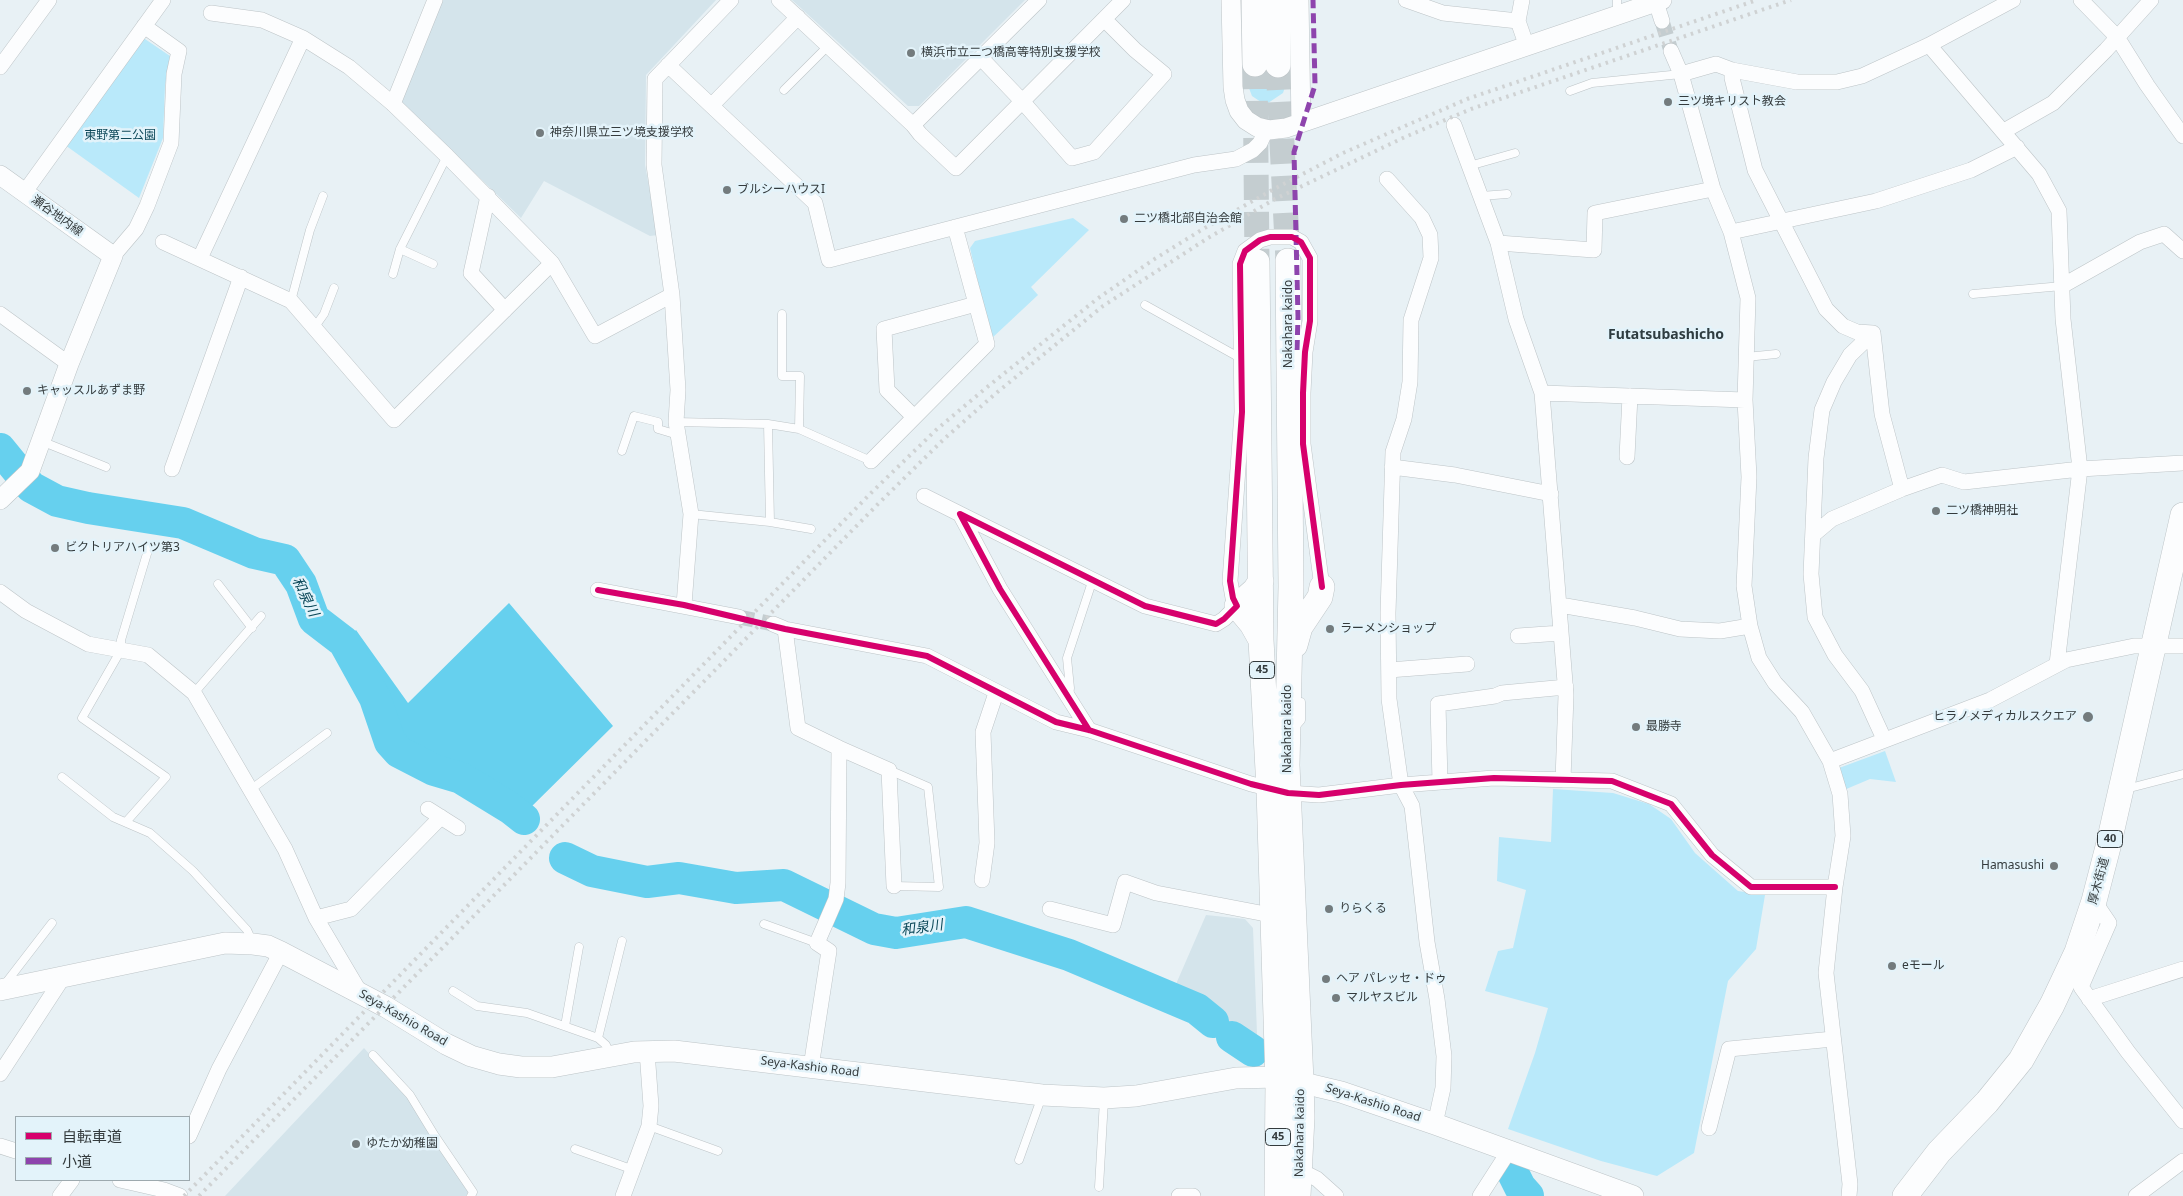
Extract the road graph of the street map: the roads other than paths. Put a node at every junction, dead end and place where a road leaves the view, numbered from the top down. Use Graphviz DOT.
graph roads {
  1 [pos="48,0"];
  2 [pos="163,0"];
  3 [pos="435,0"];
  4 [pos="731,0"];
  5 [pos="779,0"];
  6 [pos="1038,0"];
  7 [pos="1123,0"];
  8 [pos="1232,0"];
  9 [pos="1254,0"];
  10 [pos="1278,0"];
  11 [pos="1299,0"];
  12 [pos="1406,0"];
  13 [pos="1522,0"];
  14 [pos="2013,0"];
  15 [pos="2081,0"];
  16 [pos="2151,0"];
  17 [pos="1659,1"];
  18 [pos="1424,4"];
  19 [pos="1617,8"];
  20 [pos="211,13"];
  21 [pos="798,17"];
  22 [pos="1104,19"];
  23 [pos="1518,21"];
  24 [pos="1662,21"];
  25 [pos="144,26"];
  26 [pos="2117,37"];
  27 [pos="302,38"];
  28 [pos="1929,45"];
  29 [pos="828,46"];
  30 [pos="1528,47"];
  31 [pos="1671,51"];
  32 [pos="981,58"];
  33 [pos="668,65"];
  34 [pos="0,68"];
  35 [pos="1732,70"];
  36 [pos="1681,74"];
  37 [pos="784,90"];
  38 [pos="1570,91"];
  39 [pos="1022,101"];
  40 [pos="393,104"];
  41 [pos="712,105"];
  42 [pos="1301,123"];
  43 [pos="913,125"];
  44 [pos="1454,125"];
  45 [pos="1266,130"];
  46 [pos="2004,131"];
  47 [pos="2183,136"];
  48 [pos="2017,147"];
  49 [pos="1515,153"];
  50 [pos="447,156"];
  51 [pos="1469,166"];
  52 [pos="0,175"];
  53 [pos="1387,179"];
  54 [pos="1713,189"];
  55 [pos="24,193"];
  56 [pos="1507,194"];
  57 [pos="323,196"];
  58 [pos="488,196"];
  59 [pos="1481,196"];
  60 [pos="1780,220"];
  61 [pos="955,227"];
  62 [pos="1731,232"];
  63 [pos="163,242"];
  64 [pos="1498,243"];
  65 [pos="400,249"];
  66 [pos="2183,251"];
  67 [pos="113,256"];
  68 [pos="200,258"];
  69 [pos="1288,261"];
  70 [pos="1257,262"];
  71 [pos="552,263"];
  72 [pos="433,264"];
  73 [pos="393,274"];
  74 [pos="241,277"];
  75 [pos="2062,286"];
  76 [pos="334,288"];
  77 [pos="1973,294"];
  78 [pos="672,295"];
  79 [pos="291,300"];
  80 [pos="976,304"];
  81 [pos="1146,305"];
  82 [pos="505,310"];
  83 [pos="0,314"];
  84 [pos="782,314"];
  85 [pos="314,328"];
  86 [pos="1873,333"];
  87 [pos="1776,354"];
  88 [pos="1746,357"];
  89 [pos="1242,358"];
  90 [pos="69,364"];
  91 [pos="1542,393"];
  92 [pos="1630,396"];
  93 [pos="1745,400"];
  94 [pos="914,417"];
  95 [pos="768,424"];
  96 [pos="677,428"];
  97 [pos="799,429"];
  98 [pos="40,441"];
  99 [pos="622,451"];
  100 [pos="1628,457"];
  101 [pos="871,460"];
  102 [pos="2183,463"];
  103 [pos="106,467"];
  104 [pos="1392,467"];
  105 [pos="172,468"];
  106 [pos="2080,469"];
  107 [pos="1902,489"];
  108 [pos="1551,494"];
  109 [pos="924,496"];
  110 [pos="0,500"];
  111 [pos="691,514"];
  112 [pos="960,514"];
  113 [pos="2183,516"];
  114 [pos="770,522"];
  115 [pos="811,529"];
  116 [pos="1813,535"];
  117 [pos="150,547"];
  118 [pos="1261,581"];
  119 [pos="1092,582"];
  120 [pos="218,584"];
  121 [pos="1291,587"];
  122 [pos="1322,587"];
  123 [pos="598,590"];
  124 [pos="0,592"];
  125 [pos="684,605"];
  126 [pos="1560,605"];
  127 [pos="1237,606"];
  128 [pos="261,616"];
  129 [pos="739,617"];
  130 [pos="1750,626"];
  131 [pos="252,628"];
  132 [pos="1561,633"];
  133 [pos="1518,636"];
  134 [pos="1260,640"];
  135 [pos="2155,645"];
  136 [pos="2183,646"];
  137 [pos="121,650"];
  138 [pos="1467,664"];
  139 [pos="2057,664"];
  140 [pos="1389,670"];
  141 [pos="1292,675"];
  142 [pos="1566,687"];
  143 [pos="194,693"];
  144 [pos="996,693"];
  145 [pos="1301,695"];
  146 [pos="1068,700"];
  147 [pos="1089,730"];
  148 [pos="327,733"];
  149 [pos="1287,735"];
  150 [pos="1884,740"];
  151 [pos="839,748"];
  152 [pos="1830,761"];
  153 [pos="889,770"];
  154 [pos="2183,774"];
  155 [pos="62,777"];
  156 [pos="1563,780"];
  157 [pos="1440,782"];
  158 [pos="1401,786"];
  159 [pos="250,790"];
  160 [pos="2122,790"];
  161 [pos="1278,791"];
  162 [pos="126,822"];
  163 [pos="458,828"];
  164 [pos="982,880"];
  165 [pos="894,886"];
  166 [pos="1835,887"];
  167 [pos="2094,901"];
  168 [pos="1050,909"];
  169 [pos="1271,915"];
  170 [pos="316,918"];
  171 [pos="52,923"];
  172 [pos="764,924"];
  173 [pos="622,941"];
  174 [pos="816,943"];
  175 [pos="254,944"];
  176 [pos="579,947"];
  177 [pos="281,952"];
  178 [pos="2183,969"];
  179 [pos="64,976"];
  180 [pos="0,989"];
  181 [pos="453,991"];
  182 [pos="361,994"];
  183 [pos="2089,999"];
  184 [pos="565,1026"];
  185 [pos="598,1038"];
  186 [pos="1833,1039"];
  187 [pos="647,1052"];
  188 [pos="373,1055"];
  189 [pos="610,1056"];
  190 [pos="811,1067"];
  191 [pos="0,1074"];
  192 [pos="1289,1079"];
  193 [pos="1042,1095"];
  194 [pos="1104,1098"];
  195 [pos="2176,1101"];
  196 [pos="2183,1121"];
  197 [pos="1435,1124"];
  198 [pos="649,1126"];
  199 [pos="1708,1128"];
  200 [pos="190,1134"];
  201 [pos="0,1146"];
  202 [pos="575,1149"];
  203 [pos="15,1151"];
  204 [pos="718,1151"];
  205 [pos="1509,1151"];
  206 [pos="1018,1160"];
  207 [pos="2183,1161"];
  208 [pos="634,1170"];
  209 [pos="1300,1170"];
  210 [pos="71,1181"];
  211 [pos="129,1181"];
  212 [pos="166,1185"];
  213 [pos="1099,1187"];
  214 [pos="60,1196"];
  215 [pos="180,1196"];
  216 [pos="471,1196"];
  217 [pos="623,1196"];
  218 [pos="1179,1196"];
  219 [pos="1193,1196"];
  220 [pos="1277,1196"];
  221 [pos="1298,1196"];
  222 [pos="1336,1196"];
  223 [pos="1480,1196"];
  224 [pos="1633,1196"];
  225 [pos="1849,1196"];
  226 [pos="1904,1196"];
  227 [pos="2136,1196"];
  1 -- 34 [label="street"];
  2 -- 25 [label="street"];
  3 -- 40 [label="street"];
  4 -- 33 [label="street"];
  5 -- 21 [label="street"];
  6 -- 32 [label="street"];
  7 -- 22 [label="street"];
  8 -- 45 [label="street"];
  9 -- 10 [label="main road"];
  11 -- 42 [label="street"];
  12 -- 18 [label="street"];
  13 -- 23 [label="street"];
  14 -- 28 [label="street"];
  15 -- 26 [label="street"];
  16 -- 26 [label="street"];
  17 -- 19 [label="street"];
  17 -- 24 [label="street"];
  18 -- 23 [label="street"];
  19 -- 30 [label="street"];
  20 -- 27 [label="street"];
  21 -- 29 [label="street"];
  21 -- 41 [label="street"];
  22 -- 39 [label="street"];
  22 -- 39 [label="street"];
  23 -- 30 [label="street"];
  25 -- 55 [label="street"];
  25 -- 67 [label="street"];
  26 -- 46 [label="street"];
  26 -- 47 [label="street"];
  27 -- 40 [label="street"];
  27 -- 68 [label="street"];
  28 -- 35 [label="street"];
  28 -- 46 [label="street"];
  29 -- 37 [label="lane"];
  29 -- 43 [label="street"];
  30 -- 42 [label="street"];
  31 -- 36 [label="street"];
  32 -- 39 [label="street"];
  32 -- 43 [label="street"];
  33 -- 41 [label="street"];
  33 -- 78 [label="street"];
  35 -- 36 [label="street"];
  35 -- 60 [label="street"];
  36 -- 38 [label="lane"];
  36 -- 54 [label="street"];
  39 -- 43 [label="street"];
  40 -- 50 [label="street"];
  41 -- 61 [label="street"];
  42 -- 45 [label="street"];
  44 -- 51 [label="street"];
  45 -- 61 [label="street"];
  46 -- 48 [label="street"];
  48 -- 60 [label="street"];
  48 -- 75 [label="street"];
  49 -- 51 [label="lane"];
  50 -- 58 [label="street"];
  50 -- 65 [label="lane"];
  51 -- 59 [label="street"];
  52 -- 55 [label="street, 瀬谷地内線"];
  53 -- 104 [label="street"];
  54 -- 62 [label="street"];
  54 -- 64 [label="street"];
  55 -- 67 [label="street, 瀬谷地内線"];
  56 -- 59 [label="lane"];
  57 -- 79 [label="lane"];
  58 -- 71 [label="street"];
  58 -- 82 [label="street"];
  59 -- 64 [label="street"];
  60 -- 62 [label="street"];
  60 -- 86 [label="street"];
  61 -- 80 [label="street"];
  62 -- 88 [label="street"];
  63 -- 68 [label="street"];
  64 -- 91 [label="street"];
  65 -- 72 [label="lane"];
  65 -- 73 [label="lane"];
  66 -- 75 [label="street"];
  67 -- 90 [label="street"];
  68 -- 74 [label="street"];
  69 -- 121 [label="main road, Nakahara kaido / 45"];
  70 -- 118 [label="main road, Nakahara kaido / 45"];
  71 -- 78 [label="street"];
  71 -- 82 [label="street"];
  74 -- 79 [label="street"];
  74 -- 105 [label="street"];
  75 -- 77 [label="lane"];
  75 -- 106 [label="street"];
  76 -- 85 [label="lane"];
  78 -- 96 [label="street"];
  79 -- 85 [label="street"];
  80 -- 94 [label="street"];
  80 -- 94 [label="street"];
  81 -- 89 [label="lane"];
  82 -- 85 [label="street"];
  83 -- 90 [label="street"];
  84 -- 97 [label="lane"];
  86 -- 107 [label="street"];
  86 -- 116 [label="street"];
  87 -- 88 [label="lane"];
  88 -- 93 [label="street"];
  89 -- 122 [label="street"];
  89 -- 127 [label="street"];
  90 -- 98 [label="street"];
  91 -- 92 [label="street"];
  91 -- 108 [label="street"];
  92 -- 93 [label="street"];
  92 -- 100 [label="street"];
  93 -- 130 [label="street"];
  94 -- 101 [label="street"];
  95 -- 96 [label="lane"];
  95 -- 97 [label="lane"];
  95 -- 114 [label="lane"];
  96 -- 99 [label="lane"];
  96 -- 111 [label="street"];
  97 -- 101 [label="lane"];
  98 -- 103 [label="lane"];
  98 -- 110 [label="street"];
  102 -- 106 [label="street"];
  104 -- 108 [label="street"];
  104 -- 140 [label="street"];
  106 -- 107 [label="street"];
  106 -- 139 [label="street"];
  107 -- 116 [label="street"];
  108 -- 126 [label="street"];
  109 -- 112 [label="street"];
  111 -- 114 [label="lane"];
  111 -- 125 [label="street"];
  112 -- 119 [label="street"];
  112 -- 146 [label="street"];
  113 -- 135 [label="main road, 厚木街道 / 40"];
  114 -- 115 [label="lane"];
  116 -- 150 [label="street"];
  117 -- 137 [label="lane"];
  118 -- 127 [label="main road"];
  118 -- 134 [label="main road, Nakahara kaido / 45"];
  119 -- 127 [label="street"];
  119 -- 146 [label="lane"];
  120 -- 131 [label="lane"];
  121 -- 122 [label="main road"];
  121 -- 141 [label="main road, Nakahara kaido / 45"];
  122 -- 141 [label="main road"];
  123 -- 125 [label="street"];
  124 -- 137 [label="street"];
  125 -- 129 [label="street"];
  126 -- 130 [label="street"];
  126 -- 132 [label="street"];
  127 -- 134 [label="main road"];
  128 -- 131 [label="lane"];
  130 -- 152 [label="street"];
  131 -- 143 [label="lane"];
  132 -- 133 [label="street"];
  132 -- 142 [label="street"];
  134 -- 161 [label="main road, Nakahara kaido / 45"];
  135 -- 136 [label="street"];
  135 -- 139 [label="street"];
  135 -- 160 [label="main road, 厚木街道 / 40"];
  137 -- 143 [label="street"];
  137 -- 162 [label="lane"];
  138 -- 140 [label="street"];
  139 -- 150 [label="street"];
  140 -- 158 [label="street"];
  141 -- 149 [label="main road, Nakahara kaido / 45"];
  142 -- 156 [label="street"];
  142 -- 157 [label="street"];
  143 -- 159 [label="street"];
  144 -- 147 [label="street"];
  144 -- 151 [label="street"];
  144 -- 164 [label="street"];
  145 -- 149 [label="lane"];
  146 -- 147 [label="street"];
  147 -- 161 [label="street"];
  148 -- 159 [label="lane"];
  149 -- 161 [label="main road, Nakahara kaido / 45"];
  150 -- 152 [label="street"];
  151 -- 153 [label="street"];
  151 -- 174 [label="street"];
  152 -- 166 [label="street"];
  153 -- 165 [label="street"];
  153 -- 165 [label="lane"];
  154 -- 160 [label="lane"];
  155 -- 162 [label="lane"];
  156 -- 157 [label="street"];
  156 -- 166 [label="street"];
  157 -- 158 [label="street"];
  158 -- 161 [label="street"];
  158 -- 197 [label="street"];
  159 -- 170 [label="street"];
  160 -- 167 [label="main road, 厚木街道 / 40"];
  161 -- 169 [label="main road, Nakahara kaido / 45"];
  161 -- 192 [label="main road, Nakahara kaido / 45"];
  162 -- 175 [label="lane"];
  163 -- 170 [label="street"];
  166 -- 186 [label="street"];
  167 -- 183 [label="street"];
  167 -- 226 [label="main road, 厚木街道 / 40"];
  168 -- 169 [label="street"];
  169 -- 192 [label="main road, Nakahara kaido / 45"];
  170 -- 182 [label="street"];
  171 -- 180 [label="lane"];
  172 -- 174 [label="lane"];
  173 -- 185 [label="lane"];
  174 -- 190 [label="street"];
  175 -- 177 [label="main road, Seya-Kashio Road"];
  175 -- 179 [label="main road, Seya-Kashio Road"];
  176 -- 184 [label="lane"];
  177 -- 182 [label="main road, Seya-Kashio Road"];
  177 -- 200 [label="street"];
  178 -- 183 [label="street"];
  179 -- 180 [label="main road, Seya-Kashio Road"];
  179 -- 191 [label="street"];
  181 -- 184 [label="lane"];
  182 -- 189 [label="main road, Seya-Kashio Road"];
  183 -- 195 [label="street"];
  184 -- 185 [label="lane"];
  185 -- 189 [label="lane"];
  186 -- 199 [label="street"];
  186 -- 225 [label="street"];
  187 -- 189 [label="main road, Seya-Kashio Road"];
  187 -- 190 [label="main road, Seya-Kashio Road"];
  187 -- 198 [label="street"];
  188 -- 216 [label="lane"];
  190 -- 193 [label="main road, Seya-Kashio Road"];
  192 -- 194 [label="main road, Seya-Kashio Road"];
  192 -- 197 [label="main road, Seya-Kashio Road"];
  192 -- 209 [label="main road, Nakahara kaido / 45"];
  192 -- 220 [label="main road, Nakahara kaido / 45"];
  193 -- 194 [label="main road, Seya-Kashio Road"];
  193 -- 206 [label="lane"];
  194 -- 213 [label="lane"];
  195 -- 196 [label="street"];
  197 -- 205 [label="main road, Seya-Kashio Road"];
  198 -- 204 [label="lane"];
  198 -- 208 [label="street"];
  201 -- 203 [label="street"];
  202 -- 208 [label="lane"];
  205 -- 223 [label="street"];
  205 -- 224 [label="main road, Seya-Kashio Road"];
  207 -- 227 [label="street"];
  208 -- 217 [label="street"];
  209 -- 221 [label="main road, Nakahara kaido / 45"];
  209 -- 222 [label="street"];
  210 -- 214 [label="street"];
  211 -- 212 [label="street"];
  212 -- 215 [label="street"];
  218 -- 219 [label="street"];
}
